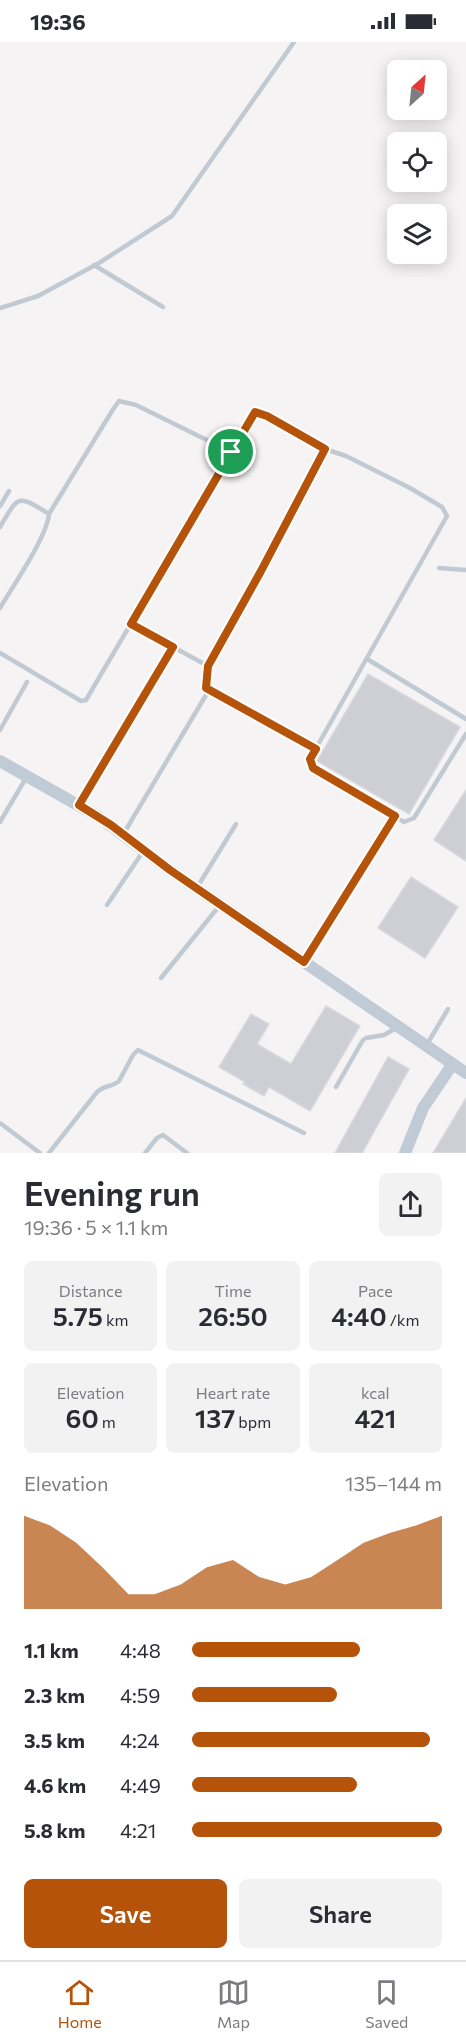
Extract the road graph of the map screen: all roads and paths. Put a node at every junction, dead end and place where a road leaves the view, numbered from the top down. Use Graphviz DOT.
graph roads {
  1 [pos="294,42"];
  2 [pos="94,266"];
  3 [pos="163,307"];
  4 [pos="0,308"];
  5 [pos="325,449"];
  6 [pos="231,452"];
  7 [pos="9,491"];
  8 [pos="0,506"];
  9 [pos="49,514"];
  10 [pos="0,527"];
  11 [pos="439,568"];
  12 [pos="466,570"];
  13 [pos="0,608"];
  14 [pos="131,624"];
  15 [pos="173,647"];
  16 [pos="0,653"];
  17 [pos="367,660"];
  18 [pos="208,666"];
  19 [pos="27,682"];
  20 [pos="206,688"];
  21 [pos="466,719"];
  22 [pos="0,730"];
  23 [pos="466,734"];
  24 [pos="316,749"];
  25 [pos="0,761"];
  26 [pos="27,776"];
  27 [pos="79,805"];
  28 [pos="395,816"];
  29 [pos="0,822"];
  30 [pos="236,825"];
  31 [pos="123,834"];
  32 [pos="144,849"];
  33 [pos="197,888"];
  34 [pos="221,904"];
  35 [pos="107,905"];
  36 [pos="304,962"];
  37 [pos="161,978"];
  38 [pos="448,1009"];
  39 [pos="397,1027"];
  40 [pos="425,1046"];
  41 [pos="452,1065"];
  42 [pos="466,1073"];
  43 [pos="336,1087"];
  44 [pos="0,1123"];
  45 [pos="304,1133"];
  46 [pos="40,1153"];
  47 [pos="50,1153"];
  48 [pos="145,1153"];
  49 [pos="187,1153"];
  50 [pos="405,1153"];
  1 -- 2 [label="lane"];
  2 -- 3 [label="lane"];
  2 -- 4 [label="lane"];
  5 -- 6 [label="lane"];
  5 -- 17 [label="lane"];
  5 -- 18 [label="lane"];
  6 -- 9 [label="lane"];
  6 -- 14 [label="lane"];
  7 -- 8 [label="lane"];
  9 -- 10 [label="lane"];
  9 -- 13 [label="lane"];
  11 -- 12 [label="lane"];
  14 -- 15 [label="lane"];
  14 -- 16 [label="lane"];
  15 -- 18 [label="lane"];
  15 -- 27 [label="lane"];
  17 -- 21 [label="lane"];
  17 -- 24 [label="lane"];
  18 -- 20 [label="lane"];
  19 -- 22 [label="lane"];
  20 -- 24 [label="lane"];
  20 -- 31 [label="lane"];
  23 -- 28 [label="lane"];
  24 -- 28 [label="lane"];
  25 -- 26 [label="street"];
  26 -- 27 [label="street"];
  26 -- 29 [label="lane"];
  27 -- 31 [label="street"];
  28 -- 36 [label="lane"];
  30 -- 33 [label="lane"];
  31 -- 32 [label="street"];
  32 -- 33 [label="street"];
  32 -- 35 [label="lane"];
  33 -- 34 [label="street"];
  34 -- 36 [label="street"];
  34 -- 37 [label="lane"];
  36 -- 39 [label="street"];
  38 -- 40 [label="lane"];
  39 -- 40 [label="street"];
  39 -- 43 [label="lane"];
  40 -- 41 [label="street"];
  41 -- 42 [label="street"];
  41 -- 50 [label="street"];
  44 -- 46 [label="lane"];
  45 -- 47 [label="lane"];
  48 -- 49 [label="lane"];
}
